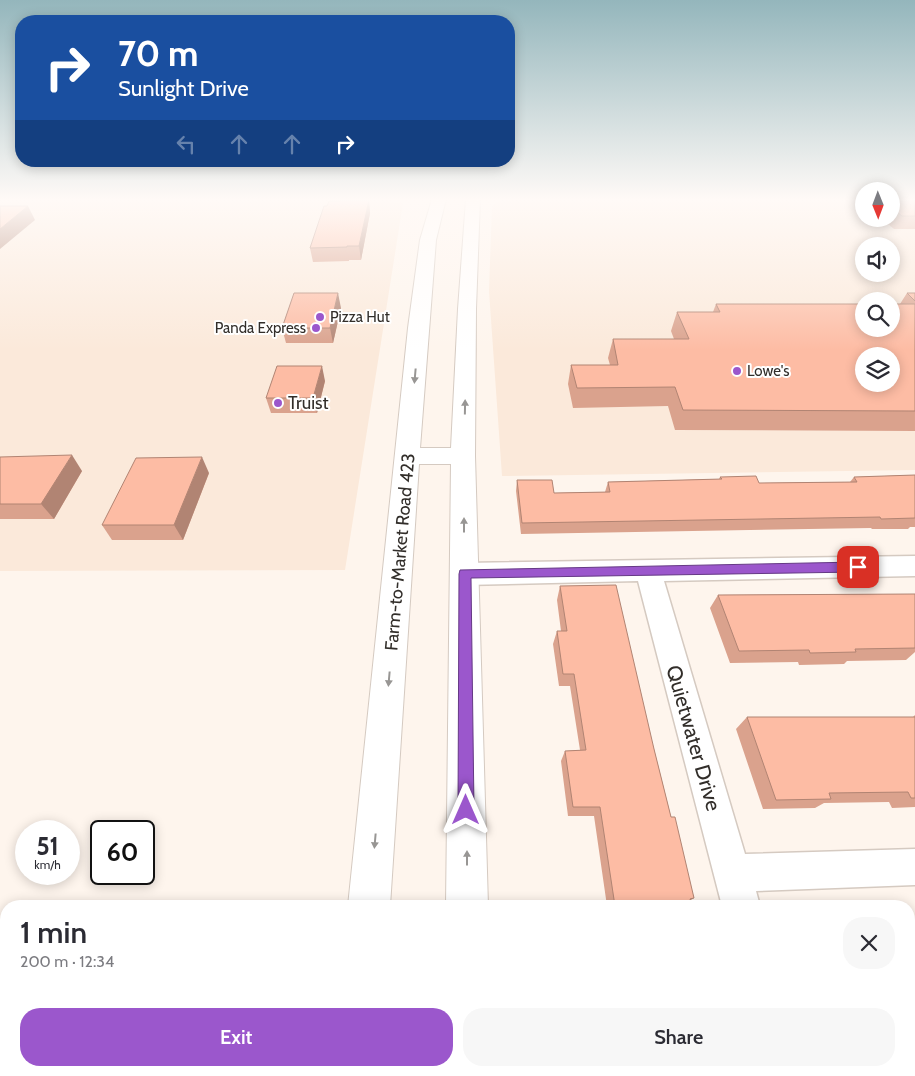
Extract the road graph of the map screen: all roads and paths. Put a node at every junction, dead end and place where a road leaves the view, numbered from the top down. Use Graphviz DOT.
graph roads {
  1 [pos="427,249"];
  2 [pos="470,249"];
  3 [pos="408,456"];
  4 [pos="464,456"];
  5 [pos="915,566"];
  6 [pos="648,570"];
  7 [pos="464,574"];
  8 [pos="915,867"];
  9 [pos="736,889"];
  10 [pos="370,900"];
  11 [pos="467,900"];
  1 -- 3 [label="main road, Farm-to-Market Road 423, one-way"];
  4 -- 2 [label="main road, one-way"];
  3 -- 4 [label="main road"];
  3 -- 10 [label="main road, Farm-to-Market Road 423, one-way"];
  7 -- 4 [label="main road, one-way"];
  5 -- 6 [label="street"];
  6 -- 7 [label="street"];
  6 -- 9 [label="street, Quietwater Drive"];
  11 -- 7 [label="main road, one-way"];
  8 -- 9 [label="street"];
}
